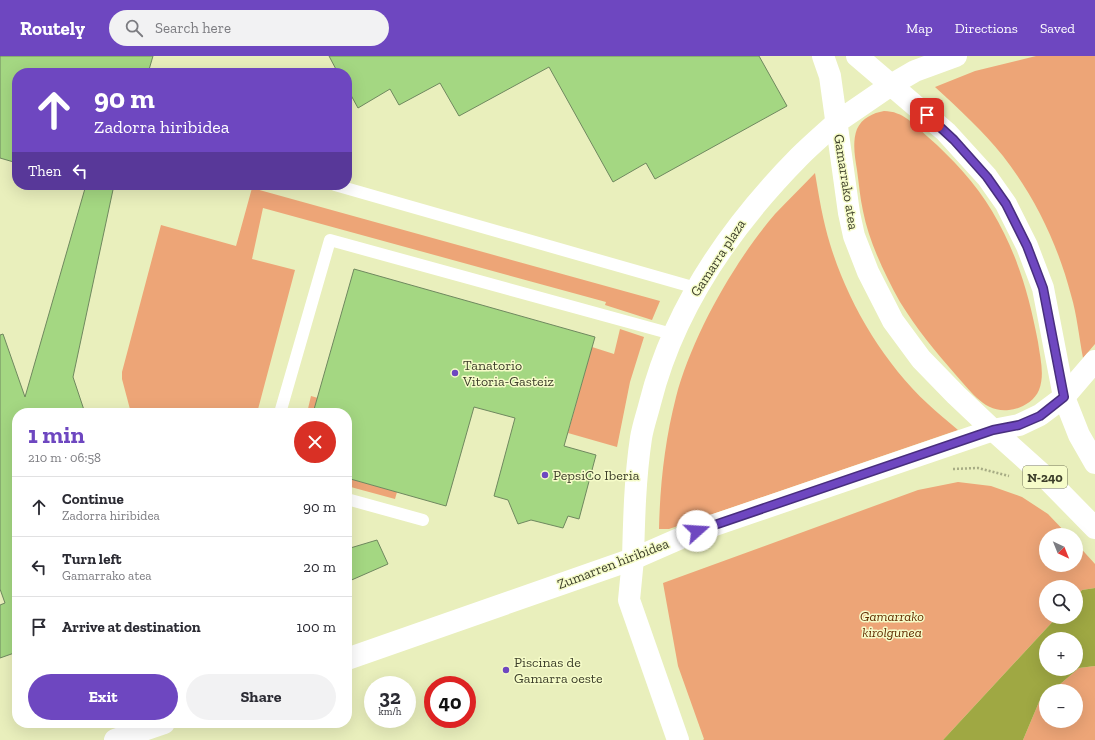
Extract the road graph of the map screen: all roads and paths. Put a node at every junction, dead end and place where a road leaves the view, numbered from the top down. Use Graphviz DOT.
graph roads {
  1 [pos="823,56"];
  2 [pos="857,56"];
  3 [pos="956,56"];
  4 [pos="891,85"];
  5 [pos="837,122"];
  6 [pos="352,190"];
  7 [pos="696,288"];
  8 [pos="672,334"];
  9 [pos="1095,361"];
  10 [pos="1064,397"];
  11 [pos="281,408"];
  12 [pos="993,430"];
  13 [pos="1095,463"];
  14 [pos="946,469"];
  15 [pos="1013,478"];
  16 [pos="352,500"];
  17 [pos="423,520"];
  18 [pos="1095,528"];
  19 [pos="633,559"];
  20 [pos="352,657"];
  21 [pos="150,728"];
  22 [pos="115,740"];
  23 [pos="678,740"];
  1 -- 5 [label="main road, Gamarrako atea"];
  2 -- 4 [label="main road"];
  3 -- 4 [label="main road, Gamarra plaza"];
  4 -- 5 [label="main road, Gamarra plaza"];
  4 -- 10 [label="main road"];
  5 -- 7 [label="main road, Gamarra plaza"];
  5 -- 12 [label="main road, Gamarrako atea"];
  6 -- 7 [label="lane"];
  7 -- 8 [label="main road, Gamarra plaza"];
  8 -- 11 [label="lane"];
  8 -- 19 [label="main road, Gamarra plaza"];
  9 -- 10 [label="main road, Zumarren hiribidea"];
  10 -- 12 [label="main road, Zumarren hiribidea"];
  10 -- 13 [label="main road"];
  12 -- 18 [label="main road, N-240"];
  12 -- 19 [label="main road, Zumarren hiribidea"];
  14 -- 15 [label="path"];
  16 -- 17 [label="lane"];
  19 -- 20 [label="main road, Zumarren hiribidea"];
  19 -- 23 [label="main road, Gamarra plaza"];
  21 -- 22 [label="main road"];
}
